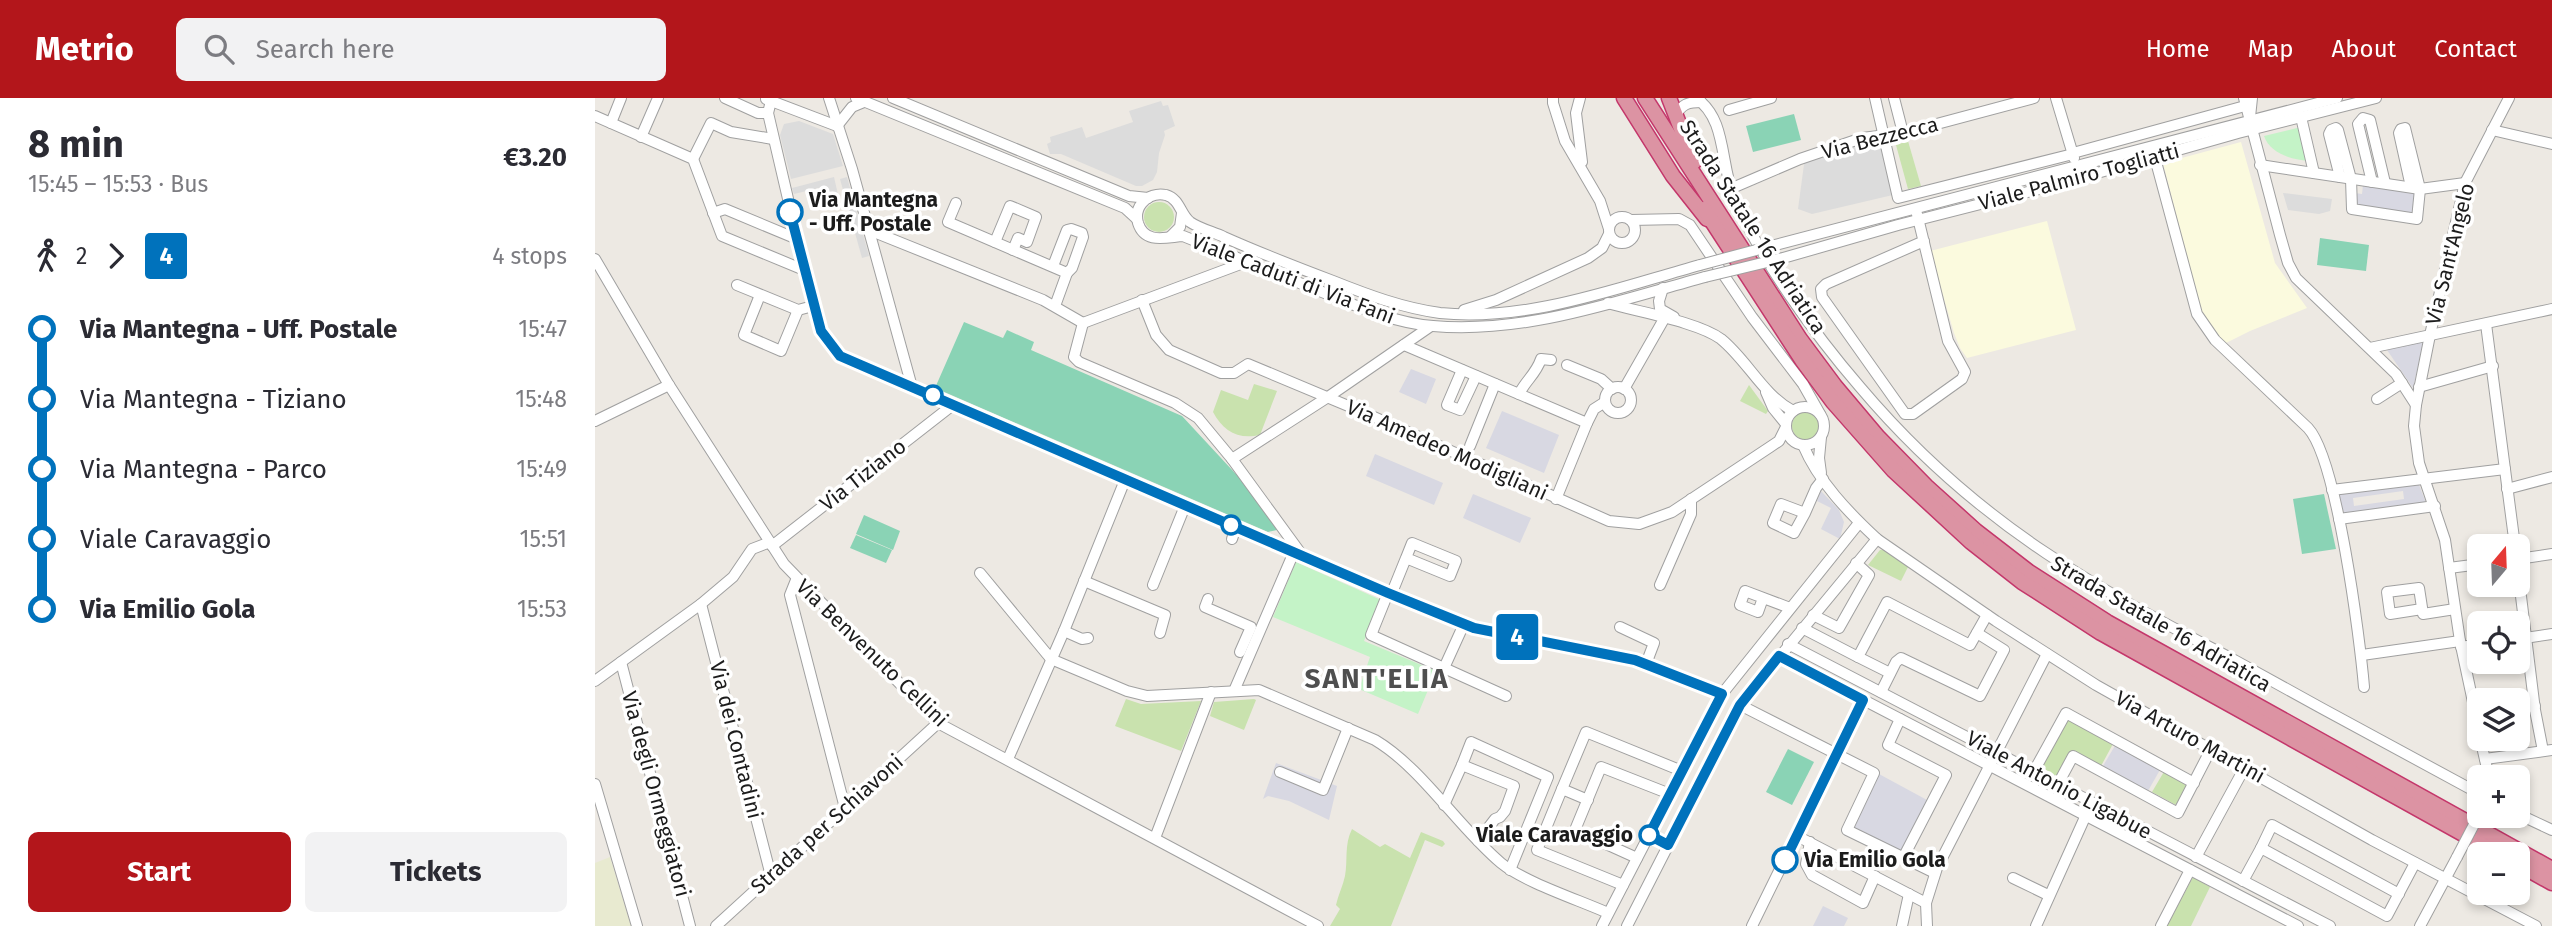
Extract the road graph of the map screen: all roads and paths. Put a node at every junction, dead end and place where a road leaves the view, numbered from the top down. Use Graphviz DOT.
graph roads {
  1 [pos="621,98"];
  2 [pos="658,98"];
  3 [pos="725,98"];
  4 [pos="829,98"];
  5 [pos="893,98"];
  6 [pos="1553,98"];
  7 [pos="1580,98"];
  8 [pos="1612,98"];
  9 [pos="1624,98"];
  10 [pos="1636,98"];
  11 [pos="1645,98"];
  12 [pos="1669,98"];
  13 [pos="1771,98"];
  14 [pos="1875,98"];
  15 [pos="1894,98"];
  16 [pos="2034,98"];
  17 [pos="2056,98"];
  18 [pos="2337,98"];
  19 [pos="2376,98"];
  20 [pos="2509,98"];
  21 [pos="768,99"];
  22 [pos="860,100"];
  23 [pos="1699,100"];
  24 [pos="2247,101"];
  25 [pos="2353,101"];
  26 [pos="1729,110"];
  27 [pos="768,113"];
  28 [pos="595,116"];
  29 [pos="1675,116"];
  30 [pos="2301,117"];
  31 [pos="611,123"];
  32 [pos="2178,124"];
  33 [pos="2251,125"];
  34 [pos="837,126"];
  35 [pos="2492,130"];
  36 [pos="1903,134"];
  37 [pos="1885,136"];
  38 [pos="641,137"];
  39 [pos="773,139"];
  40 [pos="2123,139"];
  41 [pos="2182,139"];
  42 [pos="2552,144"];
  43 [pos="2153,152"];
  44 [pos="2073,153"];
  45 [pos="2126,153"];
  46 [pos="693,159"];
  47 [pos="2260,165"];
  48 [pos="2077,166"];
  49 [pos="1584,170"];
  50 [pos="2314,173"];
  51 [pos="1672,176"];
  52 [pos="2340,177"];
  53 [pos="2351,179"];
  54 [pos="2372,182"];
  55 [pos="2385,183"];
  56 [pos="2465,183"];
  57 [pos="2415,188"];
  58 [pos="1730,189"];
  59 [pos="1148,198"];
  60 [pos="1600,201"];
  61 [pos="955,203"];
  62 [pos="1916,209"];
  63 [pos="1182,212"];
  64 [pos="713,213"];
  65 [pos="1137,219"];
  66 [pos="1626,219"];
  67 [pos="1918,220"];
  68 [pos="1658,221"];
  69 [pos="869,230"];
  70 [pos="1724,230"];
  71 [pos="1609,232"];
  72 [pos="1170,237"];
  73 [pos="797,239"];
  74 [pos="1633,239"];
  75 [pos="1924,241"];
  76 [pos="995,242"];
  77 [pos="1775,245"];
  78 [pos="1013,250"];
  79 [pos="595,259"];
  80 [pos="1246,262"];
  81 [pos="1053,267"];
  82 [pos="804,270"];
  83 [pos="1067,273"];
  84 [pos="600,275"];
  85 [pos="1705,277"];
  86 [pos="737,285"];
  87 [pos="1663,288"];
  88 [pos="760,295"];
  89 [pos="1142,300"];
  90 [pos="1608,303"];
  91 [pos="813,306"];
  92 [pos="1055,306"];
  93 [pos="2552,309"];
  94 [pos="798,310"];
  95 [pos="1452,313"];
  96 [pos="1664,319"];
  97 [pos="1083,323"];
  98 [pos="2486,324"];
  99 [pos="1691,325"];
  100 [pos="1431,326"];
  101 [pos="2430,335"];
  102 [pos="1404,345"];
  103 [pos="2370,348"];
  104 [pos="1551,360"];
  105 [pos="1567,365"];
  106 [pos="2493,366"];
  107 [pos="1462,370"];
  108 [pos="1476,376"];
  109 [pos="2402,383"];
  110 [pos="1495,384"];
  111 [pos="1803,384"];
  112 [pos="669,385"];
  113 [pos="912,387"];
  114 [pos="2419,387"];
  115 [pos="1764,388"];
  116 [pos="1612,389"];
  117 [pos="1624,390"];
  118 [pos="1520,394"];
  119 [pos="1328,397"];
  120 [pos="2377,399"];
  121 [pos="1605,402"];
  122 [pos="954,404"];
  123 [pos="2416,405"];
  124 [pos="1796,410"];
  125 [pos="1820,414"];
  126 [pos="595,421"];
  127 [pos="1587,424"];
  128 [pos="1786,425"];
  129 [pos="1821,437"];
  130 [pos="1801,444"];
  131 [pos="1470,446"];
  132 [pos="1770,447"];
  133 [pos="1233,458"];
  134 [pos="2505,469"];
  135 [pos="2424,477"];
  136 [pos="2552,477"];
  137 [pos="1822,478"];
  138 [pos="1125,480"];
  139 [pos="2507,489"];
  140 [pos="2332,490"];
  141 [pos="1556,499"];
  142 [pos="1691,499"];
  143 [pos="1185,506"];
  144 [pos="2435,506"];
  145 [pos="1805,513"];
  146 [pos="2339,519"];
  147 [pos="1859,523"];
  148 [pos="1236,527"];
  149 [pos="2513,534"];
  150 [pos="1232,539"];
  151 [pos="1877,539"];
  152 [pos="771,544"];
  153 [pos="1298,554"];
  154 [pos="2552,554"];
  155 [pos="2531,557"];
  156 [pos="1406,558"];
  157 [pos="1856,563"];
  158 [pos="2467,566"];
  159 [pos="2449,568"];
  160 [pos="980,573"];
  161 [pos="796,580"];
  162 [pos="1084,581"];
  163 [pos="1153,585"];
  164 [pos="1660,585"];
  165 [pos="1389,594"];
  166 [pos="1763,598"];
  167 [pos="1208,599"];
  168 [pos="701,604"];
  169 [pos="1790,608"];
  170 [pos="2423,609"];
  171 [pos="2455,609"];
  172 [pos="1813,615"];
  173 [pos="1987,615"];
  174 [pos="1464,624"];
  175 [pos="1620,627"];
  176 [pos="1802,628"];
  177 [pos="1065,631"];
  178 [pos="1160,633"];
  179 [pos="1977,633"];
  180 [pos="2552,634"];
  181 [pos="2530,637"];
  182 [pos="1088,638"];
  183 [pos="1788,644"];
  184 [pos="2460,644"];
  185 [pos="2467,644"];
  186 [pos="1240,652"];
  187 [pos="2047,654"];
  188 [pos="2362,654"];
  189 [pos="1779,656"];
  190 [pos="1858,657"];
  191 [pos="1051,659"];
  192 [pos="621,662"];
  193 [pos="1646,664"];
  194 [pos="1444,668"];
  195 [pos="1890,673"];
  196 [pos="2529,674"];
  197 [pos="595,681"];
  198 [pos="2364,687"];
  199 [pos="2471,688"];
  200 [pos="1234,691"];
  201 [pos="1211,692"];
  202 [pos="1881,692"];
  203 [pos="1722,694"];
  204 [pos="1506,696"];
  205 [pos="1863,700"];
  206 [pos="1740,705"];
  207 [pos="2535,706"];
  208 [pos="2530,707"];
  209 [pos="1899,719"];
  210 [pos="938,723"];
  211 [pos="1348,728"];
  212 [pos="2211,748"];
  213 [pos="1996,751"];
  214 [pos="2483,751"];
  215 [pos="2547,751"];
  216 [pos="1837,754"];
  217 [pos="1008,759"];
  218 [pos="2485,759"];
  219 [pos="1462,765"];
  220 [pos="1989,765"];
  221 [pos="2486,765"];
  222 [pos="2245,767"];
  223 [pos="1682,771"];
  224 [pos="2034,771"];
  225 [pos="1280,772"];
  226 [pos="2194,783"];
  227 [pos="595,784"];
  228 [pos="2058,784"];
  229 [pos="2467,787"];
  230 [pos="1562,789"];
  231 [pos="1670,794"];
  232 [pos="1588,800"];
  233 [pos="1444,805"];
  234 [pos="845,808"];
  235 [pos="2086,815"];
  236 [pos="2530,820"];
  237 [pos="2472,828"];
  238 [pos="2552,830"];
  239 [pos="1797,836"];
  240 [pos="1155,838"];
  241 [pos="1478,841"];
  242 [pos="1810,842"];
  243 [pos="2478,842"];
  244 [pos="2261,848"];
  245 [pos="2196,857"];
  246 [pos="1637,858"];
  247 [pos="1903,858"];
  248 [pos="2415,863"];
  249 [pos="2552,869"];
  250 [pos="1510,870"];
  251 [pos="2190,870"];
  252 [pos="2530,871"];
  253 [pos="1935,873"];
  254 [pos="771,876"];
  255 [pos="1875,876"];
  256 [pos="2013,878"];
  257 [pos="2445,879"];
  258 [pos="2243,881"];
  259 [pos="2552,883"];
  260 [pos="1623,885"];
  261 [pos="1909,894"];
  262 [pos="2399,894"];
  263 [pos="2048,895"];
  264 [pos="1926,903"];
  265 [pos="1608,913"];
  266 [pos="637,926"];
  267 [pos="690,926"];
  268 [pos="716,926"];
  269 [pos="1318,926"];
  270 [pos="1602,926"];
  271 [pos="1627,926"];
  272 [pos="1752,926"];
  273 [pos="1902,926"];
  274 [pos="1927,926"];
  275 [pos="2036,926"];
  276 [pos="2161,926"];
  277 [pos="2298,926"];
  278 [pos="2330,926"];
  279 [pos="2420,926"];
  280 [pos="2536,926"];
  1 -- 31 [label="street"];
  2 -- 38 [label="street"];
  3 -- 27 [label="street"];
  4 -- 34 [label="street"];
  5 -- 59 [label="street, Viale Caduti di Via Fani"];
  6 -- 49 [label="street"];
  7 -- 49 [label="street"];
  8 -- 51 [label="highway"];
  9 -- 51 [label="highway"];
  10 -- 70 [label="highway, Strada Statale 16 Adriatica"];
  11 -- 70 [label="highway, Strada Statale 16 Adriatica"];
  12 -- 29 [label="highway"];
  13 -- 26 [label="street"];
  14 -- 37 [label="street"];
  15 -- 36 [label="street"];
  16 -- 36 [label="street, Via Bezzecca"];
  17 -- 44 [label="street"];
  18 -- 33 [label="street, Viale Palmiro Togliatti"];
  19 -- 25 [label="street, Viale Palmiro Togliatti"];
  20 -- 35 [label="street, Via Sant'Angelo"];
  21 -- 27 [label="street"];
  21 -- 34 [label="street"];
  22 -- 34 [label="street"];
  22 -- 65 [label="street, Viale Caduti di Via Fani"];
  23 -- 29 [label="street"];
  23 -- 58 [label="street"];
  24 -- 32 [label="street, Viale Palmiro Togliatti"];
  24 -- 33 [label="street"];
  25 -- 30 [label="street, Viale Palmiro Togliatti"];
  27 -- 39 [label="street"];
  28 -- 31 [label="street"];
  29 -- 70 [label="highway"];
  30 -- 33 [label="street, Viale Palmiro Togliatti"];
  30 -- 50 [label="street"];
  31 -- 38 [label="street"];
  32 -- 40 [label="street, Viale Palmiro Togliatti"];
  32 -- 41 [label="street"];
  33 -- 41 [label="street, Viale Palmiro Togliatti"];
  33 -- 43 [label="street, Viale Palmiro Togliatti"];
  33 -- 47 [label="street"];
  34 -- 69 [label="street"];
  35 -- 42 [label="street"];
  35 -- 56 [label="street, Via Sant'Angelo"];
  36 -- 37 [label="street, Via Bezzecca"];
  37 -- 44 [label="street, Viale Palmiro Togliatti"];
  37 -- 58 [label="street, Via Bezzecca"];
  38 -- 46 [label="street"];
  39 -- 46 [label="street"];
  39 -- 73 [label="street"];
  40 -- 44 [label="street, Viale Palmiro Togliatti"];
  40 -- 45 [label="street"];
  41 -- 43 [label="street, Viale Palmiro Togliatti"];
  43 -- 45 [label="street, Viale Palmiro Togliatti"];
  43 -- 67 [label="street, Viale Palmiro Togliatti"];
  43 -- 140 [label="street"];
  44 -- 48 [label="street, Viale Palmiro Togliatti"];
  45 -- 48 [label="street, Viale Palmiro Togliatti"];
  46 -- 64 [label="street"];
  47 -- 50 [label="street"];
  47 -- 103 [label="street"];
  48 -- 62 [label="street, Viale Palmiro Togliatti"];
  49 -- 60 [label="street"];
  50 -- 52 [label="street"];
  51 -- 70 [label="highway"];
  52 -- 53 [label="street"];
  52 -- 53 [label="street"];
  53 -- 54 [label="street"];
  53 -- 57 [label="street"];
  54 -- 55 [label="street"];
  54 -- 55 [label="street"];
  55 -- 57 [label="street"];
  56 -- 57 [label="street"];
  56 -- 101 [label="street, Via Sant'Angelo"];
  57 -- 57 [label="street"];
  58 -- 229 [label="street"];
  59 -- 63 [label="street, Viale Caduti di Via Fani"];
  59 -- 65 [label="street"];
  60 -- 66 [label="street"];
  60 -- 71 [label="street"];
  61 -- 76 [label="street"];
  62 -- 67 [label="street"];
  62 -- 77 [label="street, Viale Palmiro Togliatti"];
  63 -- 72 [label="street, Viale Caduti di Via Fani"];
  63 -- 95 [label="street, Viale Caduti di Via Fani"];
  64 -- 73 [label="street"];
  64 -- 82 [label="street"];
  65 -- 72 [label="street, Viale Caduti di Via Fani"];
  66 -- 68 [label="street"];
  66 -- 71 [label="street"];
  66 -- 74 [label="street"];
  67 -- 75 [label="street"];
  67 -- 85 [label="street, Viale Palmiro Togliatti, bridge"];
  68 -- 74 [label="street"];
  68 -- 111 [label="street"];
  69 -- 92 [label="street"];
  69 -- 113 [label="street"];
  70 -- 243 [label="highway, Strada Statale 16 Adriatica"];
  70 -- 249 [label="highway, Strada Statale 16 Adriatica"];
  71 -- 74 [label="street"];
  71 -- 95 [label="street"];
  72 -- 80 [label="street, Viale Caduti di Via Fani"];
  73 -- 82 [label="street"];
  75 -- 75 [label="street"];
  76 -- 78 [label="street"];
  76 -- 78 [label="street"];
  77 -- 95 [label="street, Viale Caduti di Via Fani, bridge"];
  78 -- 81 [label="street"];
  79 -- 84 [label="street, Via Benvenuto Cellini"];
  80 -- 89 [label="street"];
  80 -- 100 [label="street, Viale Caduti di Via Fani"];
  81 -- 83 [label="street"];
  81 -- 83 [label="street"];
  82 -- 91 [label="street"];
  83 -- 92 [label="street"];
  84 -- 112 [label="street, Via Benvenuto Cellini"];
  85 -- 87 [label="street, Viale Caduti di Via Fani"];
  86 -- 88 [label="street"];
  87 -- 90 [label="street, Viale Caduti di Via Fani"];
  87 -- 99 [label="street"];
  88 -- 94 [label="street"];
  88 -- 94 [label="street"];
  89 -- 97 [label="street"];
  89 -- 119 [label="street, Via Amedeo Modigliani"];
  90 -- 96 [label="street"];
  90 -- 100 [label="street, Viale Caduti di Via Fani"];
  91 -- 94 [label="street"];
  91 -- 113 [label="street"];
  92 -- 97 [label="street"];
  93 -- 98 [label="street"];
  96 -- 99 [label="street"];
  96 -- 117 [label="street"];
  97 -- 133 [label="street"];
  98 -- 101 [label="street"];
  98 -- 106 [label="street"];
  99 -- 115 [label="street"];
  100 -- 102 [label="street"];
  101 -- 103 [label="street, Via Sant'Angelo"];
  101 -- 114 [label="street, Via Sant'Angelo"];
  102 -- 107 [label="street"];
  102 -- 119 [label="street"];
  103 -- 109 [label="street"];
  104 -- 118 [label="street"];
  105 -- 116 [label="street"];
  106 -- 114 [label="street"];
  106 -- 134 [label="street"];
  107 -- 108 [label="street"];
  107 -- 108 [label="street"];
  108 -- 110 [label="street"];
  109 -- 120 [label="street"];
  109 -- 123 [label="street"];
  110 -- 118 [label="street"];
  110 -- 131 [label="street"];
  111 -- 124 [label="street"];
  111 -- 125 [label="street"];
  112 -- 126 [label="street"];
  112 -- 152 [label="street, Via Benvenuto Cellini"];
  113 -- 122 [label="street"];
  114 -- 123 [label="street, Via Sant'Angelo"];
  115 -- 124 [label="street"];
  115 -- 128 [label="street"];
  116 -- 117 [label="street"];
  116 -- 121 [label="street"];
  117 -- 121 [label="street"];
  118 -- 127 [label="street"];
  119 -- 133 [label="street"];
  119 -- 141 [label="street, Via Amedeo Modigliani"];
  121 -- 127 [label="street"];
  122 -- 138 [label="street"];
  122 -- 152 [label="street, Via Tiziano"];
  123 -- 135 [label="street, Via Sant'Angelo"];
  124 -- 125 [label="street"];
  124 -- 128 [label="street"];
  125 -- 129 [label="street"];
  127 -- 141 [label="street"];
  128 -- 130 [label="street"];
  128 -- 132 [label="street, Via Amedeo Modigliani"];
  129 -- 130 [label="street"];
  129 -- 137 [label="street"];
  130 -- 132 [label="street, Via Amedeo Modigliani"];
  130 -- 137 [label="street, Via Arturo Martini"];
  132 -- 142 [label="street, Via Amedeo Modigliani"];
  133 -- 153 [label="street"];
  134 -- 135 [label="street"];
  134 -- 139 [label="street"];
  135 -- 140 [label="street"];
  135 -- 144 [label="street, Via Sant'Angelo"];
  136 -- 139 [label="street"];
  137 -- 145 [label="street"];
  137 -- 147 [label="street, Via Arturo Martini"];
  138 -- 143 [label="street"];
  138 -- 162 [label="street"];
  139 -- 149 [label="street"];
  140 -- 146 [label="street"];
  141 -- 142 [label="street, Via Amedeo Modigliani"];
  142 -- 164 [label="street"];
  143 -- 148 [label="street"];
  143 -- 163 [label="street"];
  144 -- 146 [label="street"];
  144 -- 159 [label="street, Via Sant'Angelo"];
  146 -- 188 [label="street"];
  147 -- 151 [label="street, Via Arturo Martini"];
  147 -- 169 [label="street"];
  148 -- 150 [label="street"];
  148 -- 153 [label="street"];
  151 -- 157 [label="street"];
  151 -- 173 [label="street, Via Arturo Martini"];
  152 -- 161 [label="street, Via Benvenuto Cellini"];
  152 -- 168 [label="street, Via Tiziano"];
  153 -- 165 [label="street"];
  153 -- 200 [label="street"];
  154 -- 155 [label="street"];
  156 -- 156 [label="street"];
  156 -- 165 [label="street"];
  157 -- 172 [label="street"];
  157 -- 172 [label="street"];
  158 -- 159 [label="street"];
  159 -- 171 [label="street, Via Sant'Angelo"];
  160 -- 191 [label="street"];
  161 -- 210 [label="street, Via Benvenuto Cellini"];
  161 -- 234 [label="street"];
  162 -- 177 [label="street"];
  162 -- 178 [label="street"];
  165 -- 174 [label="street"];
  165 -- 194 [label="street"];
  166 -- 169 [label="street"];
  167 -- 186 [label="street"];
  168 -- 192 [label="street, Via Tiziano"];
  168 -- 254 [label="street, Via dei Contadini"];
  169 -- 203 [label="street"];
  170 -- 171 [label="street"];
  171 -- 184 [label="street, Via Sant'Angelo"];
  172 -- 176 [label="street"];
  173 -- 179 [label="street"];
  173 -- 187 [label="street, Via Arturo Martini"];
  174 -- 193 [label="street"];
  174 -- 194 [label="street"];
  175 -- 193 [label="street"];
  176 -- 183 [label="street"];
  176 -- 190 [label="street"];
  177 -- 182 [label="street"];
  177 -- 191 [label="street"];
  179 -- 190 [label="street"];
  179 -- 195 [label="street"];
  180 -- 181 [label="street"];
  183 -- 189 [label="street"];
  183 -- 202 [label="street, Viale Antonio Ligabue"];
  184 -- 185 [label="street"];
  184 -- 188 [label="street"];
  184 -- 199 [label="street, Via Sant'Angelo"];
  187 -- 212 [label="street, Via Arturo Martini"];
  187 -- 213 [label="street"];
  188 -- 198 [label="street"];
  189 -- 205 [label="street, Viale Antonio Ligabue"];
  189 -- 206 [label="street"];
  190 -- 195 [label="street"];
  191 -- 201 [label="street"];
  191 -- 217 [label="street"];
  192 -- 197 [label="street, Via Tiziano"];
  192 -- 267 [label="street, Via degli Ormeggiatori"];
  193 -- 203 [label="street"];
  194 -- 204 [label="street"];
  195 -- 202 [label="street"];
  196 -- 207 [label="street"];
  200 -- 201 [label="street"];
  200 -- 211 [label="street"];
  201 -- 240 [label="street"];
  202 -- 213 [label="street, Viale Antonio Ligabue"];
  203 -- 223 [label="street"];
  205 -- 209 [label="street, Viale Antonio Ligabue"];
  205 -- 216 [label="street"];
  206 -- 216 [label="street"];
  206 -- 271 [label="street"];
  207 -- 208 [label="street"];
  207 -- 215 [label="street"];
  209 -- 220 [label="street, Viale Antonio Ligabue"];
  209 -- 247 [label="street"];
  210 -- 217 [label="street, Via Benvenuto Cellini"];
  210 -- 234 [label="street, Strada per Schiavoni"];
  211 -- 225 [label="street"];
  211 -- 233 [label="street"];
  212 -- 222 [label="street, Via Arturo Martini"];
  212 -- 226 [label="street"];
  213 -- 220 [label="street"];
  213 -- 224 [label="street, Viale Antonio Ligabue"];
  214 -- 218 [label="street, Via Sant'Angelo"];
  215 -- 218 [label="street"];
  216 -- 239 [label="street"];
  216 -- 247 [label="street"];
  217 -- 240 [label="street, Via Benvenuto Cellini"];
  218 -- 221 [label="street, Via Sant'Angelo"];
  219 -- 233 [label="street"];
  219 -- 241 [label="street"];
  219 -- 250 [label="street"];
  220 -- 235 [label="street, Viale Antonio Ligabue"];
  220 -- 253 [label="street"];
  222 -- 245 [label="street"];
  222 -- 248 [label="street, Via Arturo Martini"];
  223 -- 230 [label="street"];
  223 -- 231 [label="street"];
  224 -- 226 [label="street"];
  224 -- 228 [label="street, Viale Antonio Ligabue"];
  226 -- 228 [label="street"];
  227 -- 266 [label="street"];
  228 -- 245 [label="street, Viale Antonio Ligabue"];
  230 -- 232 [label="street"];
  230 -- 260 [label="street"];
  231 -- 232 [label="street"];
  231 -- 246 [label="street"];
  232 -- 246 [label="street"];
  233 -- 241 [label="street"];
  234 -- 254 [label="street, Strada per Schiavoni"];
  235 -- 251 [label="street, Viale Antonio Ligabue"];
  235 -- 263 [label="street"];
  236 -- 238 [label="street"];
  237 -- 257 [label="street, bridge"];
  239 -- 242 [label="street"];
  239 -- 272 [label="street"];
  240 -- 269 [label="street, Via Benvenuto Cellini"];
  241 -- 250 [label="street"];
  242 -- 255 [label="street"];
  242 -- 255 [label="street"];
  244 -- 258 [label="street"];
  244 -- 262 [label="street"];
  244 -- 262 [label="street"];
  245 -- 258 [label="street, Viale Antonio Ligabue"];
  246 -- 260 [label="street"];
  247 -- 253 [label="street"];
  248 -- 257 [label="street, Via Arturo Martini"];
  248 -- 262 [label="street"];
  250 -- 265 [label="street"];
  251 -- 276 [label="street"];
  251 -- 277 [label="street, Viale Antonio Ligabue"];
  252 -- 259 [label="highway"];
  253 -- 264 [label="street"];
  254 -- 268 [label="street, Strada per Schiavoni"];
  255 -- 261 [label="street"];
  256 -- 263 [label="street"];
  257 -- 279 [label="street"];
  257 -- 280 [label="street, Via Arturo Martini"];
  258 -- 278 [label="street, Viale Antonio Ligabue"];
  260 -- 265 [label="street"];
  261 -- 264 [label="street"];
  261 -- 273 [label="street"];
  263 -- 275 [label="street"];
  264 -- 274 [label="street"];
  265 -- 270 [label="street"];
}
